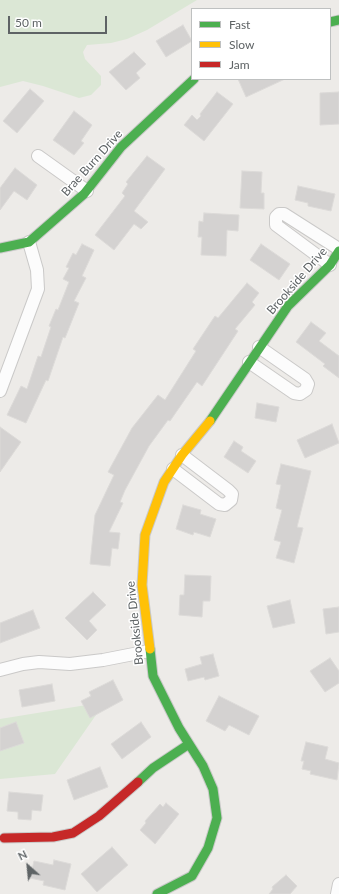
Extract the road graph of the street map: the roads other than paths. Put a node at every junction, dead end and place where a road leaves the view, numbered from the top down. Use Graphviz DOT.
graph roads {
  1 [pos="193,80"];
  2 [pos="38,156"];
  3 [pos="87,190"];
  4 [pos="29,242"];
  5 [pos="0,248"];
  6 [pos="336,256"];
  7 [pos="259,347"];
  8 [pos="249,362"];
  9 [pos="0,392"];
  10 [pos="182,455"];
  11 [pos="173,469"];
  12 [pos="149,650"];
  13 [pos="0,670"];
  14 [pos="189,744"];
  15 [pos="4,838"];
  16 [pos="339,884"];
  17 [pos="157,894"];
  18 [pos="337,894"];
  1 -- 3 [label="street, Brae Burn Drive"];
  2 -- 3 [label="street"];
  3 -- 4 [label="street, Brae Burn Drive"];
  4 -- 5 [label="street"];
  4 -- 9 [label="street"];
  6 -- 7 [label="street, Brookside Drive"];
  7 -- 8 [label="street, Brookside Drive"];
  7 -- 8 [label="street"];
  8 -- 10 [label="street, Brookside Drive"];
  10 -- 11 [label="street, Brookside Drive"];
  10 -- 11 [label="street"];
  11 -- 12 [label="street, Brookside Drive"];
  12 -- 13 [label="street"];
  12 -- 14 [label="street, Brookside Drive"];
  14 -- 15 [label="street"];
  14 -- 17 [label="street, Brookside Drive"];
  16 -- 18 [label="street"];
}
